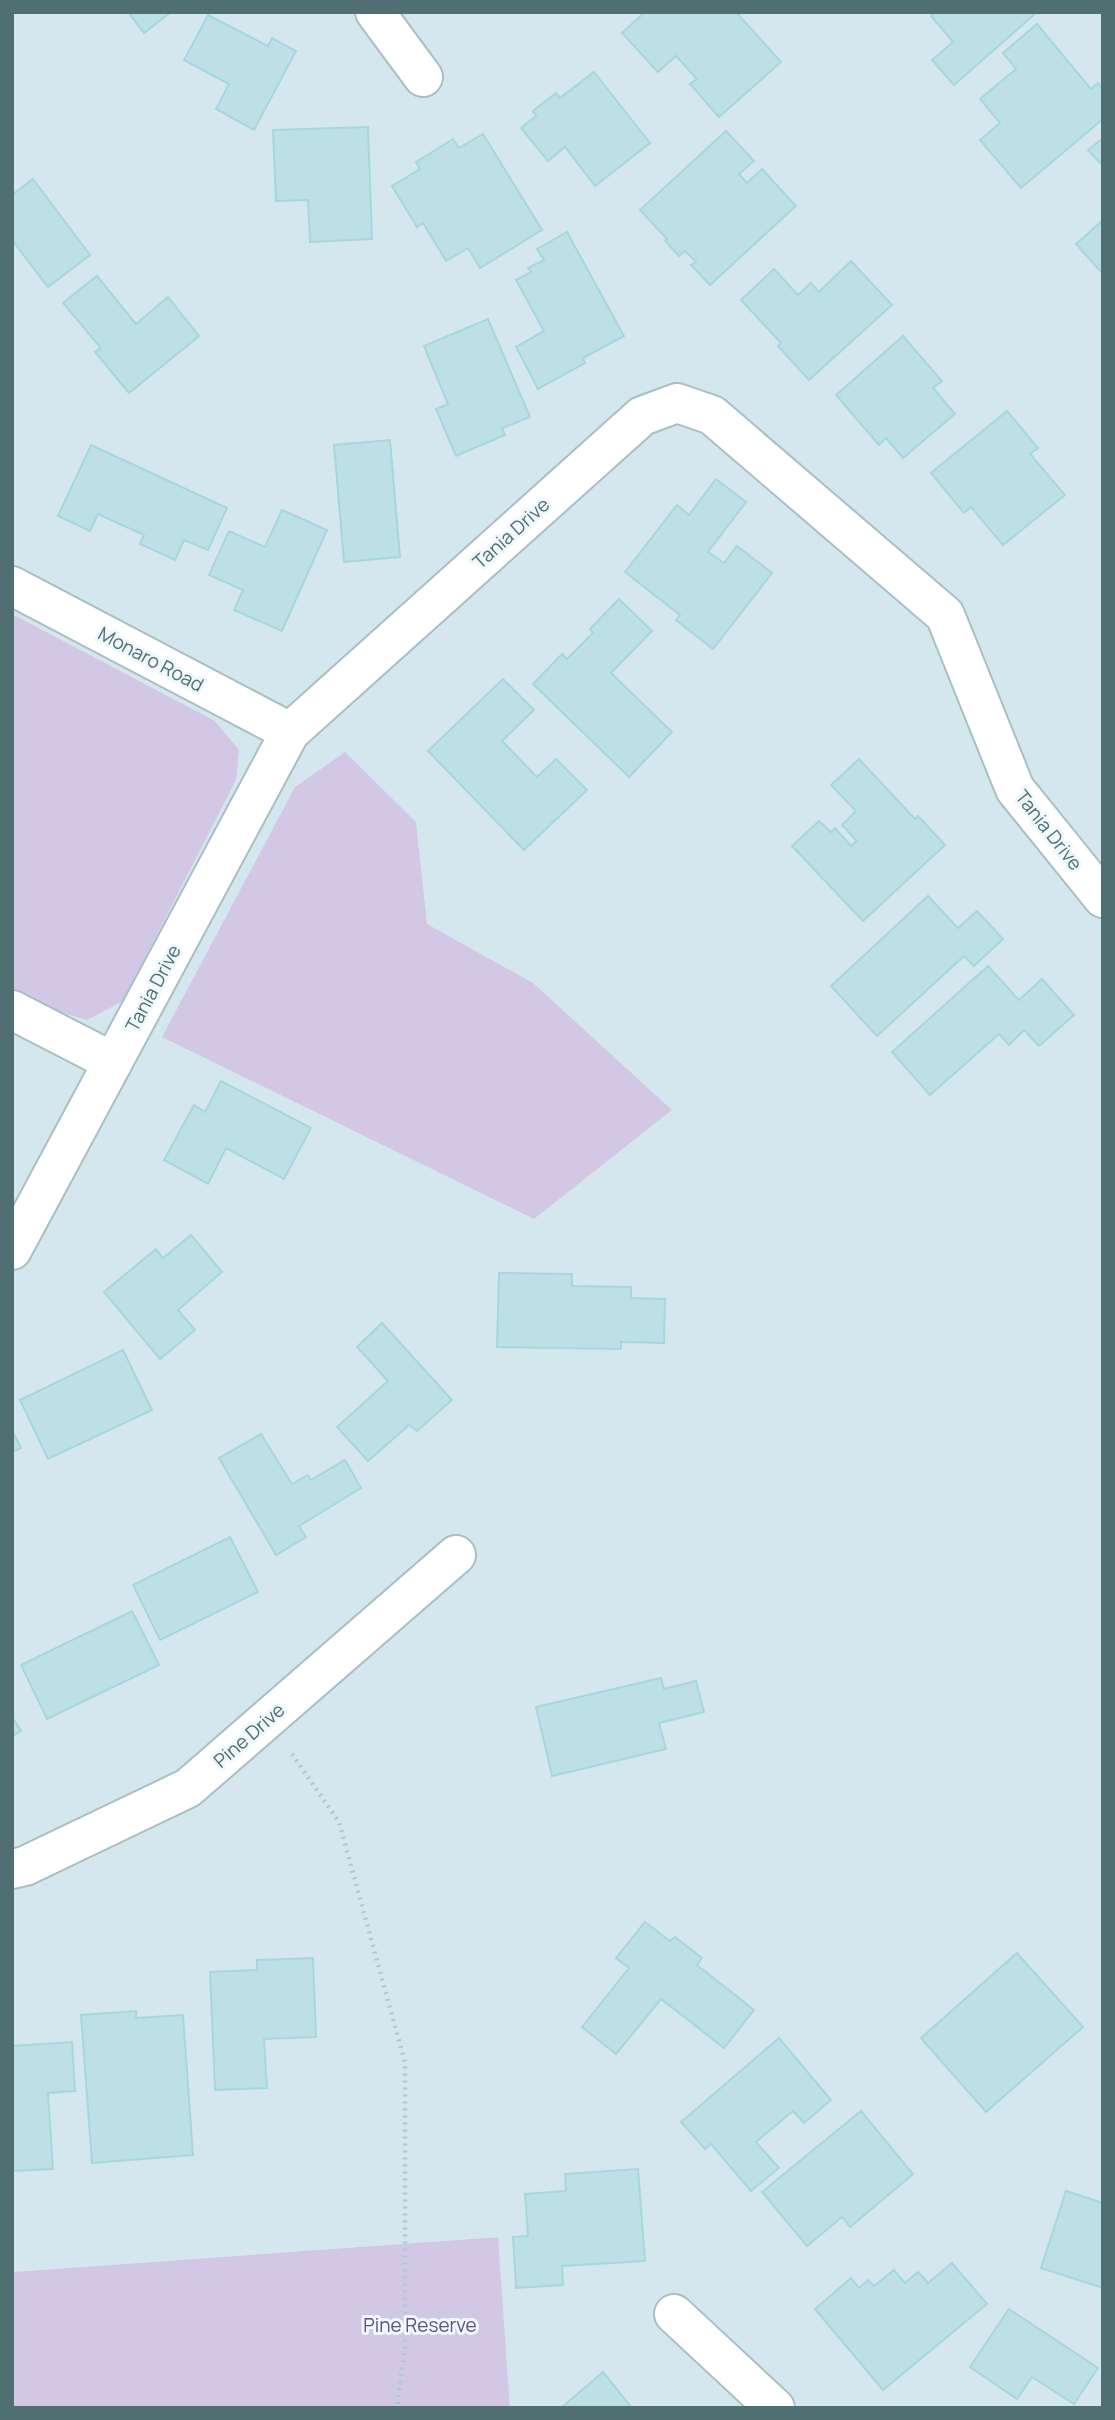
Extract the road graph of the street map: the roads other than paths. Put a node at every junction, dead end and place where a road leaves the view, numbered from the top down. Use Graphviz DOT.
graph roads {
  1 [pos="375,12"];
  2 [pos="423,77"];
  3 [pos="12,586"];
  4 [pos="290,732"];
  5 [pos="1103,898"];
  6 [pos="12,1010"];
  7 [pos="113,1062"];
  8 [pos="12,1250"];
  9 [pos="456,1555"];
  10 [pos="12,1869"];
  11 [pos="674,2314"];
  12 [pos="775,2408"];
  1 -- 2 [label="street"];
  3 -- 4 [label="street, Monaro Road"];
  4 -- 5 [label="street, Tania Drive"];
  4 -- 7 [label="street, Tania Drive"];
  6 -- 7 [label="street"];
  7 -- 8 [label="street, Tania Drive"];
  9 -- 10 [label="street, Pine Drive"];
  11 -- 12 [label="street"];
}
